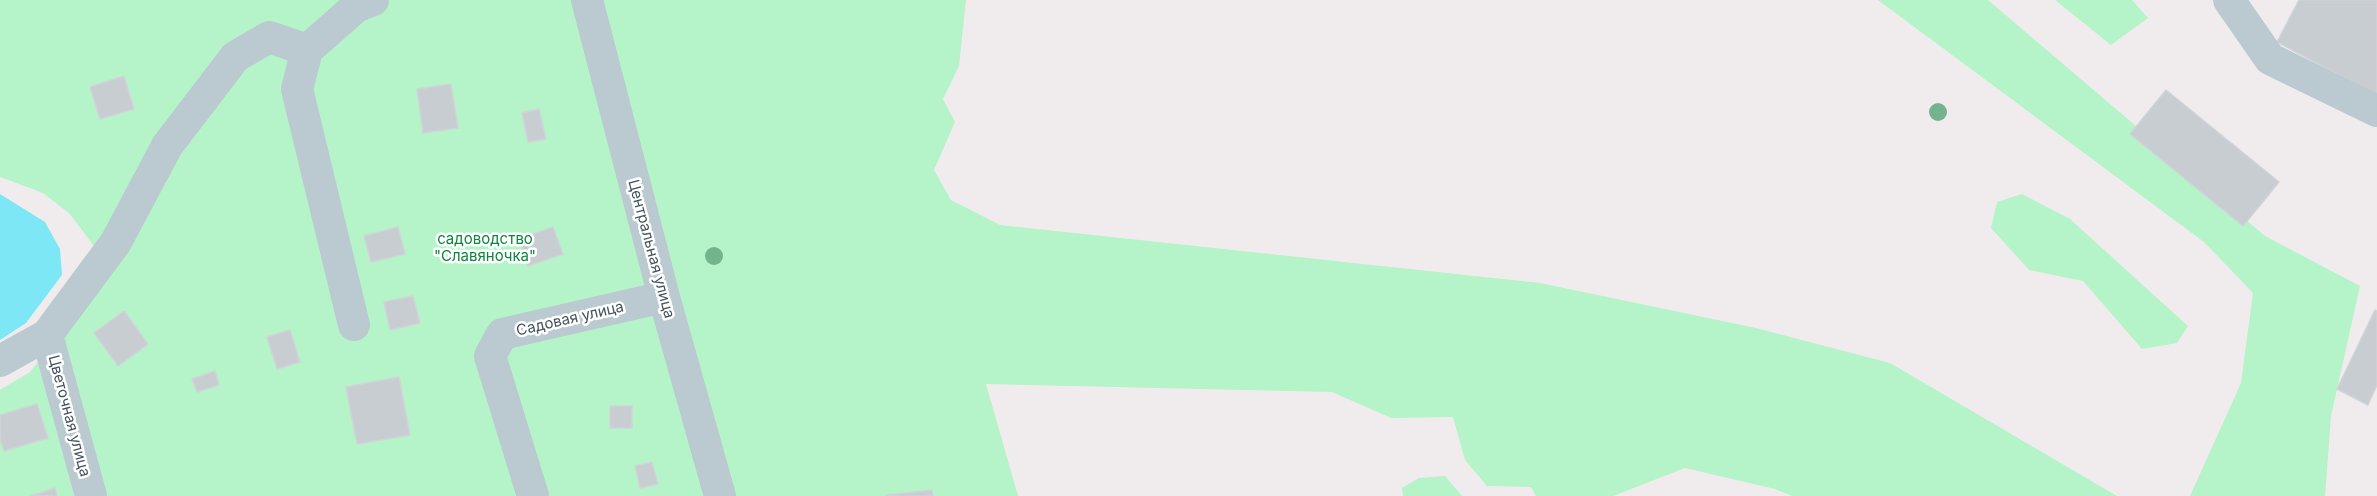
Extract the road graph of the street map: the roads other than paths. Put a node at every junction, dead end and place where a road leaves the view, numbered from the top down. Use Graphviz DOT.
graph roads {
  1 [pos="373,0"];
  2 [pos="587,0"];
  3 [pos="2229,0"];
  4 [pos="307,50"];
  5 [pos="2377,111"];
  6 [pos="664,297"];
  7 [pos="354,325"];
  8 [pos="47,335"];
  9 [pos="0,361"];
  10 [pos="91,496"];
  11 [pos="533,496"];
  12 [pos="720,496"];
  1 -- 4 [label="lane"];
  2 -- 6 [label="lane, Центральная улица"];
  3 -- 5 [label="lane"];
  4 -- 7 [label="lane"];
  4 -- 8 [label="lane"];
  6 -- 11 [label="lane, Садовая улица"];
  6 -- 12 [label="lane, Центральная улица"];
  8 -- 9 [label="lane"];
  8 -- 10 [label="lane, Цветочная улица"];
}
